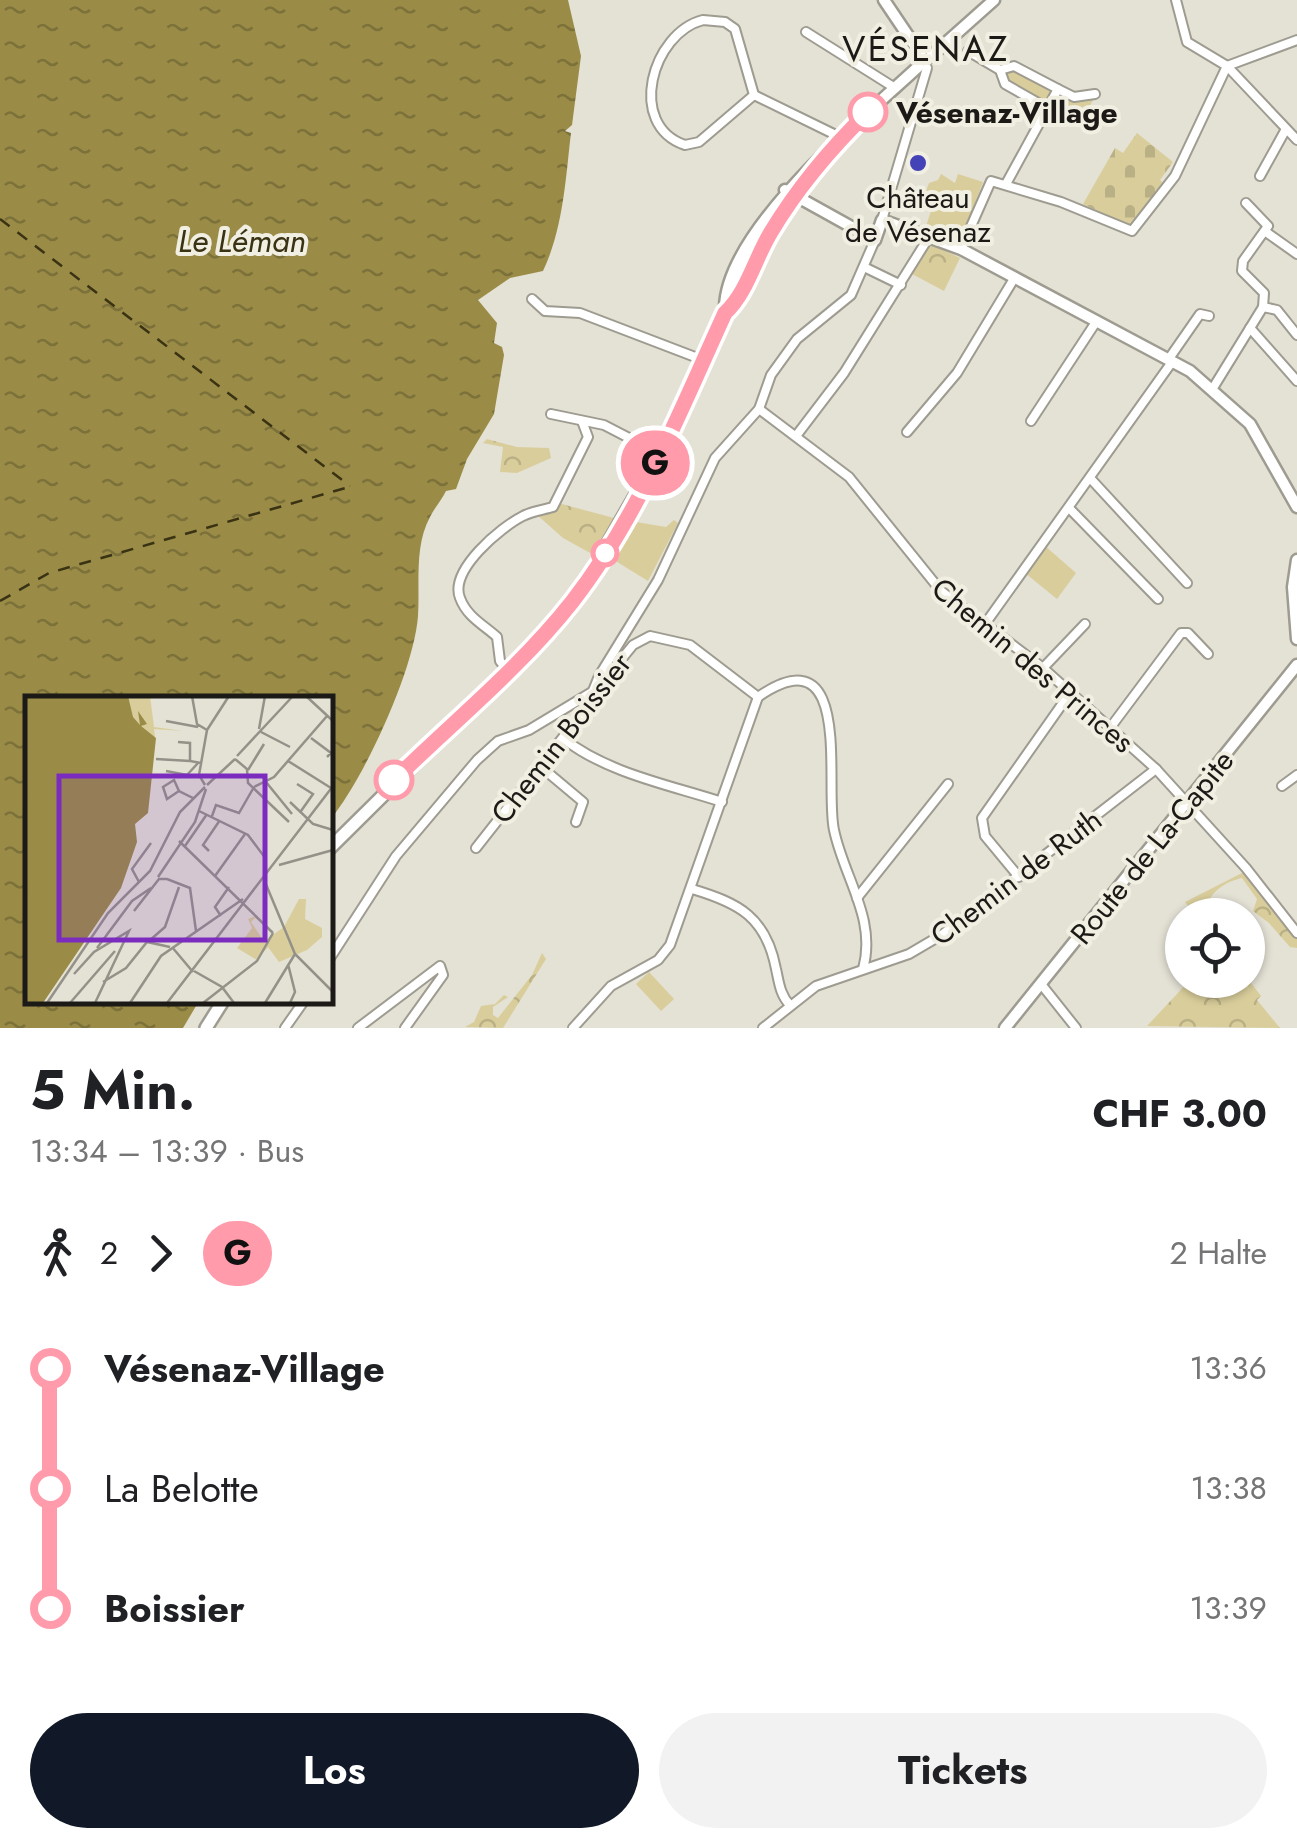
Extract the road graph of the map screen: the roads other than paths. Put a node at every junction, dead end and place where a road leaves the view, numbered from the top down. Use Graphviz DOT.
graph roads {
  1 [pos="884,0"];
  2 [pos="994,0"];
  3 [pos="1176,0"];
  4 [pos="806,32"];
  5 [pos="1297,40"];
  6 [pos="968,51"];
  7 [pos="924,62"];
  8 [pos="1226,66"];
  9 [pos="1000,70"];
  10 [pos="895,88"];
  11 [pos="1058,89"];
  12 [pos="1095,94"];
  13 [pos="754,95"];
  14 [pos="1048,108"];
  15 [pos="1286,128"];
  16 [pos="842,138"];
  17 [pos="1297,140"];
  18 [pos="1260,176"];
  19 [pos="1006,184"];
  20 [pos="790,194"];
  21 [pos="1246,203"];
  22 [pos="776,211"];
  23 [pos="882,220"];
  24 [pos="1269,226"];
  25 [pos="929,237"];
  26 [pos="875,240"];
  27 [pos="961,249"];
  28 [pos="1297,254"];
  29 [pos="864,267"];
  30 [pos="1015,277"];
  31 [pos="901,285"];
  32 [pos="532,299"];
  33 [pos="1263,308"];
  34 [pos="725,313"];
  35 [pos="1209,316"];
  36 [pos="1096,322"];
  37 [pos="1250,328"];
  38 [pos="1297,335"];
  39 [pos="704,361"];
  40 [pos="1170,361"];
  41 [pos="1297,381"];
  42 [pos="1213,388"];
  43 [pos="758,409"];
  44 [pos="551,414"];
  45 [pos="582,420"];
  46 [pos="1031,422"];
  47 [pos="907,432"];
  48 [pos="796,436"];
  49 [pos="660,454"];
  50 [pos="1090,478"];
  51 [pos="1297,507"];
  52 [pos="1069,508"];
  53 [pos="1297,560"];
  54 [pos="1188,583"];
  55 [pos="1158,599"];
  56 [pos="985,624"];
  57 [pos="1085,624"];
  58 [pos="1297,638"];
  59 [pos="1208,654"];
  60 [pos="1297,665"];
  61 [pos="1042,668"];
  62 [pos="508,671"];
  63 [pos="1070,693"];
  64 [pos="588,695"];
  65 [pos="758,697"];
  66 [pos="1110,728"];
  67 [pos="564,739"];
  68 [pos="540,766"];
  69 [pos="1156,770"];
  70 [pos="1297,775"];
  71 [pos="948,784"];
  72 [pos="1282,786"];
  73 [pos="378,797"];
  74 [pos="722,802"];
  75 [pos="1188,802"];
  76 [pos="576,822"];
  77 [pos="332,837"];
  78 [pos="332,846"];
  79 [pos="476,848"];
  80 [pos="1018,877"];
  81 [pos="692,890"];
  82 [pos="857,898"];
  83 [pos="1297,933"];
  84 [pos="332,955"];
  85 [pos="862,969"];
  86 [pos="1041,984"];
  87 [pos="224,1003"];
  88 [pos="302,1003"];
  89 [pos="790,1004"];
  90 [pos="209,1028"];
  91 [pos="284,1028"];
  92 [pos="358,1028"];
  93 [pos="405,1028"];
  94 [pos="573,1028"];
  95 [pos="763,1028"];
  96 [pos="1006,1028"];
  97 [pos="1076,1028"];
  1 -- 7 [label="street"];
  2 -- 7 [label="street"];
  3 -- 8 [label="street"];
  4 -- 10 [label="street"];
  5 -- 8 [label="street"];
  6 -- 9 [label="street"];
  7 -- 10 [label="street"];
  7 -- 23 [label="street"];
  8 -- 15 [label="street"];
  8 -- 19 [label="street"];
  9 -- 11 [label="street"];
  9 -- 14 [label="street"];
  10 -- 16 [label="street"];
  11 -- 12 [label="street"];
  11 -- 14 [label="street"];
  13 -- 13 [label="street"];
  13 -- 16 [label="street"];
  14 -- 19 [label="street"];
  15 -- 17 [label="street"];
  15 -- 18 [label="street"];
  16 -- 20 [label="street"];
  19 -- 27 [label="street"];
  20 -- 26 [label="street"];
  20 -- 34 [label="street"];
  21 -- 24 [label="street"];
  22 -- 34 [label="main road"];
  23 -- 25 [label="street"];
  23 -- 26 [label="street"];
  24 -- 28 [label="street"];
  24 -- 33 [label="street"];
  25 -- 27 [label="street"];
  25 -- 31 [label="street"];
  26 -- 29 [label="street"];
  27 -- 30 [label="street"];
  29 -- 31 [label="street"];
  29 -- 43 [label="street"];
  30 -- 36 [label="street"];
  30 -- 47 [label="street"];
  31 -- 48 [label="street"];
  32 -- 39 [label="street"];
  33 -- 37 [label="street"];
  33 -- 38 [label="street"];
  34 -- 39 [label="main road"];
  35 -- 40 [label="street"];
  36 -- 40 [label="street"];
  36 -- 46 [label="street"];
  37 -- 41 [label="street"];
  37 -- 42 [label="street"];
  39 -- 49 [label="main road"];
  40 -- 42 [label="street"];
  40 -- 50 [label="street"];
  42 -- 51 [label="street"];
  43 -- 48 [label="street, Chemin des Princes"];
  43 -- 64 [label="street"];
  44 -- 45 [label="street"];
  45 -- 49 [label="street"];
  45 -- 62 [label="street"];
  48 -- 56 [label="street, Chemin des Princes"];
  49 -- 62 [label="main road"];
  50 -- 52 [label="street"];
  50 -- 54 [label="street"];
  52 -- 55 [label="street"];
  52 -- 56 [label="street"];
  53 -- 58 [label="street"];
  56 -- 61 [label="street, Chemin des Princes"];
  57 -- 61 [label="street"];
  59 -- 66 [label="street"];
  60 -- 75 [label="street, Route de La-Capite"];
  61 -- 63 [label="street, Chemin des Princes"];
  62 -- 73 [label="main road"];
  63 -- 66 [label="street, Chemin des Princes"];
  63 -- 80 [label="street"];
  64 -- 65 [label="street, Chemin Boissier"];
  64 -- 67 [label="street, Chemin Boissier"];
  64 -- 84 [label="street"];
  65 -- 74 [label="street"];
  65 -- 82 [label="street"];
  66 -- 69 [label="street, Chemin des Princes"];
  67 -- 68 [label="street, Chemin Boissier"];
  67 -- 74 [label="street"];
  68 -- 76 [label="street"];
  68 -- 79 [label="street, Chemin Boissier"];
  69 -- 75 [label="street, Chemin des Princes"];
  69 -- 80 [label="street, Chemin de Ruth"];
  70 -- 72 [label="street"];
  71 -- 82 [label="street"];
  73 -- 77 [label="main road"];
  73 -- 78 [label="main road"];
  74 -- 81 [label="street"];
  75 -- 83 [label="street, Chemin des Princes"];
  75 -- 86 [label="street, Route de La-Capite"];
  80 -- 85 [label="street, Chemin de Ruth"];
  81 -- 89 [label="street"];
  81 -- 94 [label="street"];
  82 -- 85 [label="street"];
  85 -- 89 [label="street, Chemin de Ruth"];
  86 -- 96 [label="street, Route de La-Capite"];
  86 -- 97 [label="street"];
  87 -- 90 [label="main road"];
  88 -- 91 [label="street"];
  89 -- 95 [label="street, Chemin de Ruth"];
  92 -- 93 [label="street"];
}
